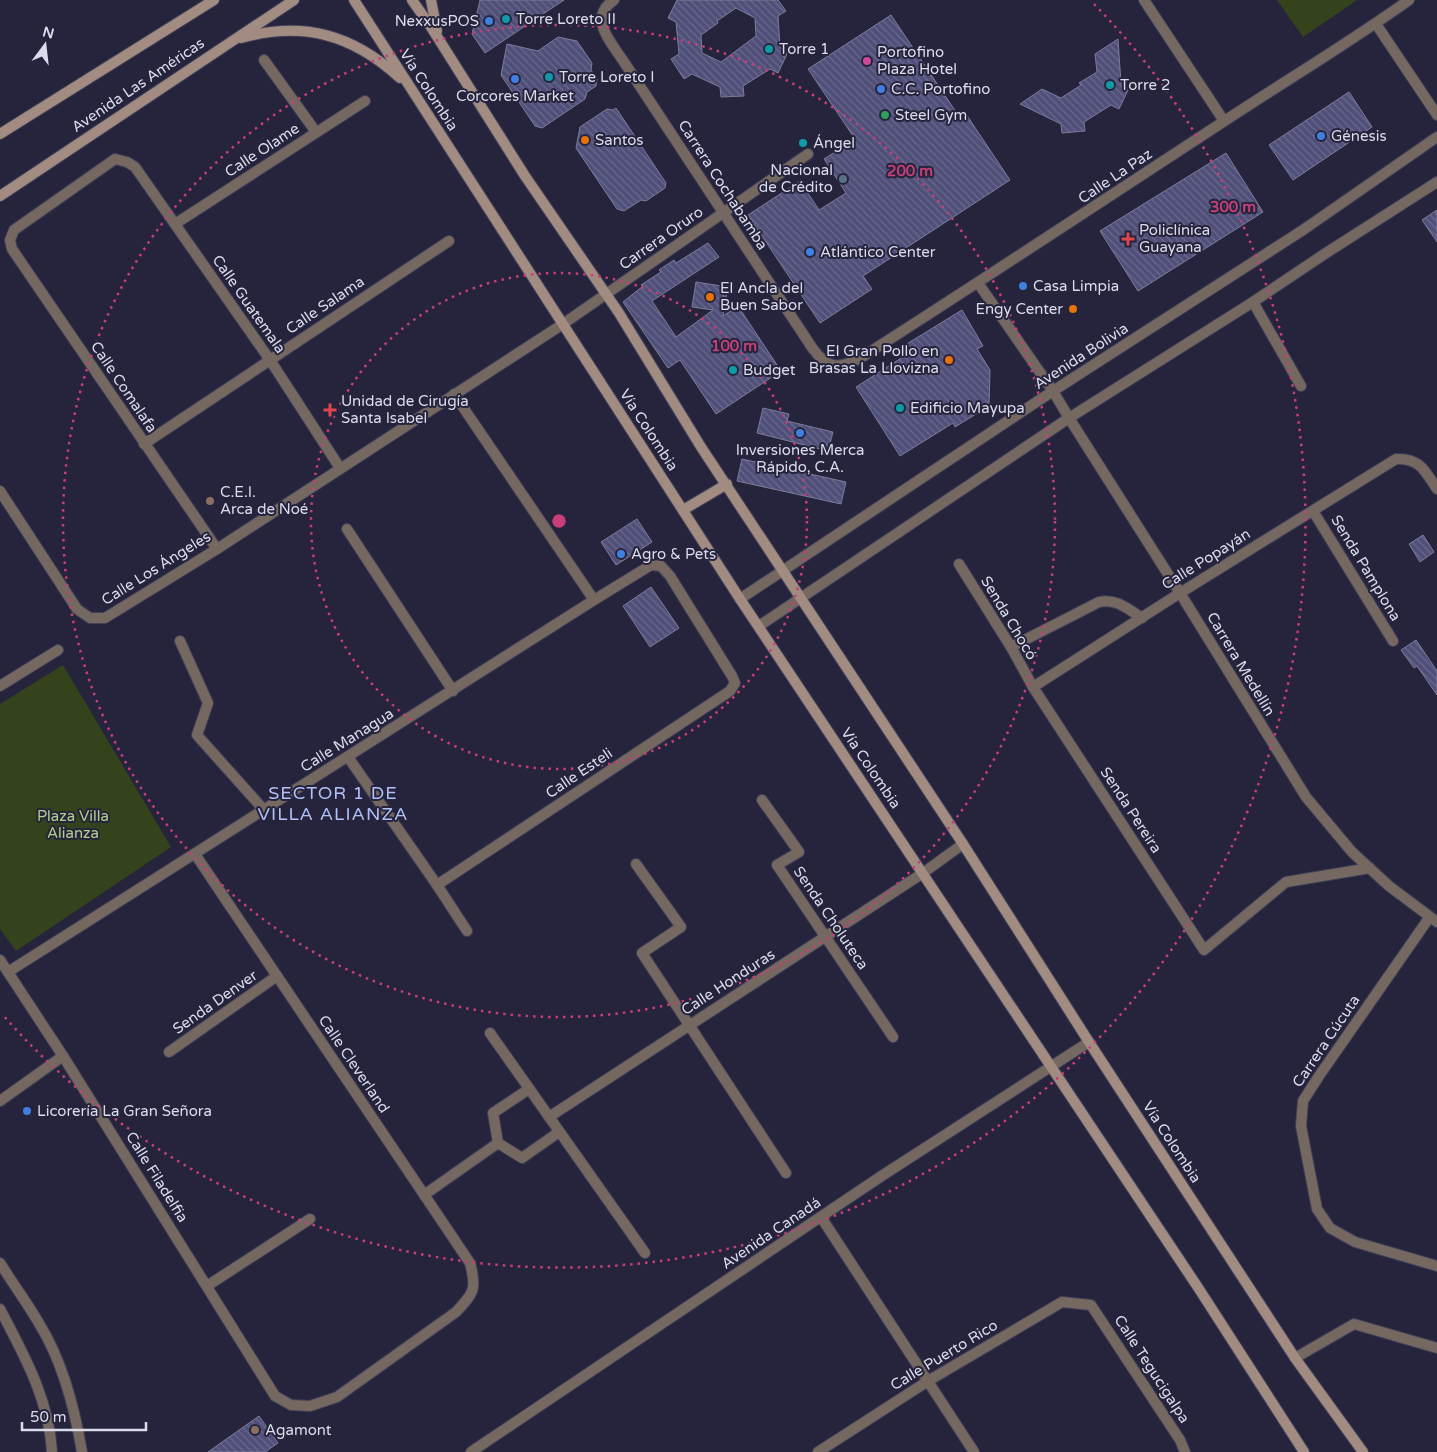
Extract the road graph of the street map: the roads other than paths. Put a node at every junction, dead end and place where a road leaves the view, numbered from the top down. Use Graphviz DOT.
graph roads {
  1 [pos="208,0"];
  2 [pos="214,0"];
  3 [pos="294,0"];
  4 [pos="354,0"];
  5 [pos="412,0"];
  6 [pos="431,0"];
  7 [pos="614,0"];
  8 [pos="1144,0"];
  9 [pos="1409,0"];
  10 [pos="199,10"];
  11 [pos="1376,24"];
  12 [pos="438,40"];
  13 [pos="230,42"];
  14 [pos="264,60"];
  15 [pos="411,88"];
  16 [pos="365,101"];
  17 [pos="1437,115"];
  18 [pos="1224,121"];
  19 [pos="316,132"];
  20 [pos="0,134"];
  21 [pos="1437,137"];
  22 [pos="808,154"];
  23 [pos="1437,182"];
  24 [pos="0,196"];
  25 [pos="723,212"];
  26 [pos="175,224"];
  27 [pos="10,240"];
  28 [pos="449,241"];
  29 [pos="978,283"];
  30 [pos="606,294"];
  31 [pos="1253,302"];
  32 [pos="563,324"];
  33 [pos="270,360"];
  34 [pos="832,365"];
  35 [pos="1301,386"];
  36 [pos="1053,391"];
  37 [pos="454,394"];
  38 [pos="1069,418"];
  39 [pos="144,444"];
  40 [pos="340,468"];
  41 [pos="727,484"];
  42 [pos="1437,489"];
  43 [pos="0,491"];
  44 [pos="683,510"];
  45 [pos="1313,511"];
  46 [pos="347,529"];
  47 [pos="217,549"];
  48 [pos="960,564"];
  49 [pos="782,570"];
  50 [pos="1180,593"];
  51 [pos="802,598"];
  52 [pos="740,599"];
  53 [pos="594,600"];
  54 [pos="1142,618"];
  55 [pos="759,626"];
  56 [pos="180,641"];
  57 [pos="1393,641"];
  58 [pos="1011,647"];
  59 [pos="58,650"];
  60 [pos="735,683"];
  61 [pos="0,686"];
  62 [pos="1033,687"];
  63 [pos="453,691"];
  64 [pos="348,757"];
  65 [pos="762,800"];
  66 [pos="264,810"];
  67 [pos="963,844"];
  68 [pos="195,854"];
  69 [pos="636,864"];
  70 [pos="1370,868"];
  71 [pos="923,873"];
  72 [pos="437,885"];
  73 [pos="1433,920"];
  74 [pos="467,932"];
  75 [pos="825,937"];
  76 [pos="0,960"];
  77 [pos="8,972"];
  78 [pos="277,976"];
  79 [pos="689,1025"];
  80 [pos="490,1033"];
  81 [pos="893,1037"];
  82 [pos="1089,1042"];
  83 [pos="169,1052"];
  84 [pos="63,1056"];
  85 [pos="1050,1065"];
  86 [pos="529,1089"];
  87 [pos="0,1101"];
  88 [pos="549,1117"];
  89 [pos="559,1132"];
  90 [pos="498,1143"];
  91 [pos="786,1172"];
  92 [pos="424,1195"];
  93 [pos="821,1217"];
  94 [pos="310,1219"];
  95 [pos="645,1253"];
  96 [pos="0,1264"];
  97 [pos="1437,1266"];
  98 [pos="207,1286"];
  99 [pos="1091,1305"];
  100 [pos="0,1309"];
  101 [pos="1437,1348"];
  102 [pos="1295,1358"];
  103 [pos="928,1381"];
  104 [pos="291,1405"];
  105 [pos="52,1452"];
  106 [pos="82,1452"];
  107 [pos="471,1452"];
  108 [pos="818,1452"];
  109 [pos="974,1452"];
  110 [pos="1185,1452"];
  111 [pos="1304,1452"];
  112 [pos="1363,1452"];
  1 -- 10 [label="main road"];
  2 -- 10 [label="main road, Avenida Las Américas"];
  3 -- 13 [label="main road, Avenida Las Américas"];
  4 -- 15 [label="main road, Vía Colombia"];
  5 -- 12 [label="main road, Vía Colombia"];
  6 -- 12 [label="main road"];
  7 -- 25 [label="street, Carrera Cochabamba"];
  8 -- 18 [label="street"];
  9 -- 11 [label="street, Calle La Paz"];
  10 -- 20 [label="main road, Avenida Las Américas"];
  11 -- 17 [label="street"];
  11 -- 18 [label="street, Calle La Paz"];
  12 -- 30 [label="main road, Vía Colombia"];
  13 -- 15 [label="main road"];
  13 -- 24 [label="main road, Avenida Las Américas"];
  14 -- 19 [label="street"];
  15 -- 32 [label="main road, Vía Colombia"];
  16 -- 19 [label="street, Calle Olame"];
  18 -- 29 [label="street, Calle La Paz"];
  19 -- 26 [label="street, Calle Olame"];
  21 -- 36 [label="street, Avenida Bolivia"];
  22 -- 25 [label="street, Carrera Oruro"];
  23 -- 31 [label="street"];
  25 -- 30 [label="street, Carrera Oruro"];
  25 -- 34 [label="street, Carrera Cochabamba"];
  26 -- 27 [label="street, Calle Guatemala"];
  26 -- 33 [label="street, Calle Guatemala"];
  27 -- 39 [label="street, Calle Comalafa"];
  28 -- 33 [label="street, Calle Salama"];
  29 -- 34 [label="street, Calle La Paz"];
  29 -- 36 [label="street, Carrera Medellín"];
  30 -- 32 [label="street, Carrera Oruro"];
  30 -- 41 [label="main road, Vía Colombia"];
  31 -- 35 [label="street"];
  31 -- 38 [label="street"];
  32 -- 37 [label="street, Calle Los Ángeles"];
  32 -- 44 [label="main road, Vía Colombia"];
  33 -- 39 [label="street, Calle Salama"];
  33 -- 40 [label="street, Calle Guatemala"];
  36 -- 38 [label="street, Carrera Medellín"];
  36 -- 49 [label="street, Avenida Bolivia"];
  37 -- 40 [label="street, Calle Los Ángeles"];
  37 -- 53 [label="street"];
  38 -- 50 [label="street, Carrera Medellín"];
  38 -- 51 [label="street"];
  39 -- 47 [label="street, Calle Comalafa"];
  40 -- 47 [label="street, Calle Los Ángeles"];
  41 -- 44 [label="main road"];
  41 -- 49 [label="main road, Vía Colombia"];
  42 -- 45 [label="street, Calle Popayán"];
  43 -- 47 [label="street, Calle Los Ángeles"];
  44 -- 52 [label="main road, Vía Colombia"];
  45 -- 50 [label="street, Calle Popayán"];
  45 -- 57 [label="street, Senda Pamplona"];
  46 -- 63 [label="street"];
  48 -- 58 [label="street, Senda Chocó"];
  49 -- 51 [label="main road, Vía Colombia"];
  49 -- 52 [label="street, Avenida Bolivia"];
  50 -- 54 [label="street, Calle Popayán"];
  50 -- 70 [label="street, Carrera Medellín"];
  51 -- 55 [label="street"];
  51 -- 67 [label="main road, Vía Colombia"];
  52 -- 55 [label="main road, Vía Colombia"];
  53 -- 60 [label="street, Calle Managua"];
  53 -- 63 [label="street, Calle Managua"];
  54 -- 58 [label="street"];
  54 -- 62 [label="street, Calle Popayán"];
  55 -- 71 [label="main road, Vía Colombia"];
  56 -- 66 [label="street"];
  58 -- 62 [label="street, Senda Chocó"];
  59 -- 61 [label="street"];
  60 -- 72 [label="street, Calle Esteli"];
  62 -- 70 [label="street, Senda Pereira"];
  63 -- 64 [label="street, Calle Managua"];
  64 -- 66 [label="street, Calle Managua"];
  64 -- 72 [label="street"];
  65 -- 75 [label="street, Senda Choluteca"];
  66 -- 68 [label="street, Calle Managua"];
  67 -- 71 [label="street"];
  67 -- 82 [label="main road, Vía Colombia"];
  68 -- 77 [label="street, Calle Managua"];
  68 -- 78 [label="street, Calle Cleverland"];
  69 -- 79 [label="street"];
  70 -- 73 [label="street, Carrera Medellín"];
  71 -- 75 [label="street, Calle Honduras"];
  71 -- 85 [label="main road, Vía Colombia"];
  72 -- 74 [label="street"];
  73 -- 97 [label="street, Carrera Cúcuta"];
  75 -- 79 [label="street, Calle Honduras"];
  75 -- 81 [label="street, Senda Choluteca"];
  76 -- 77 [label="street, Calle Filadelfia"];
  77 -- 84 [label="street, Calle Filadelfia"];
  78 -- 83 [label="street, Senda Denver"];
  78 -- 92 [label="street, Calle Cleverland"];
  79 -- 88 [label="street, Calle Honduras"];
  79 -- 91 [label="street"];
  80 -- 86 [label="street"];
  82 -- 85 [label="street, Avenida Canadá"];
  82 -- 102 [label="main road, Vía Colombia"];
  84 -- 87 [label="street"];
  84 -- 98 [label="street, Calle Filadelfia"];
  85 -- 93 [label="street, Avenida Canadá"];
  85 -- 111 [label="main road, Vía Colombia"];
  86 -- 88 [label="street"];
  86 -- 90 [label="street"];
  88 -- 89 [label="street"];
  89 -- 90 [label="street"];
  89 -- 95 [label="street"];
  90 -- 92 [label="street"];
  92 -- 104 [label="street, Calle Cleverland"];
  93 -- 103 [label="street"];
  93 -- 107 [label="street, Avenida Canadá"];
  94 -- 98 [label="street"];
  96 -- 106 [label="street"];
  98 -- 104 [label="street, Calle Filadelfia"];
  99 -- 103 [label="street, Calle Puerto Rico"];
  99 -- 110 [label="street, Calle Tegucigalpa"];
  100 -- 105 [label="street"];
  101 -- 102 [label="street"];
  102 -- 112 [label="main road, Vía Colombia"];
  103 -- 108 [label="street, Calle Puerto Rico"];
  103 -- 109 [label="street"];
}
